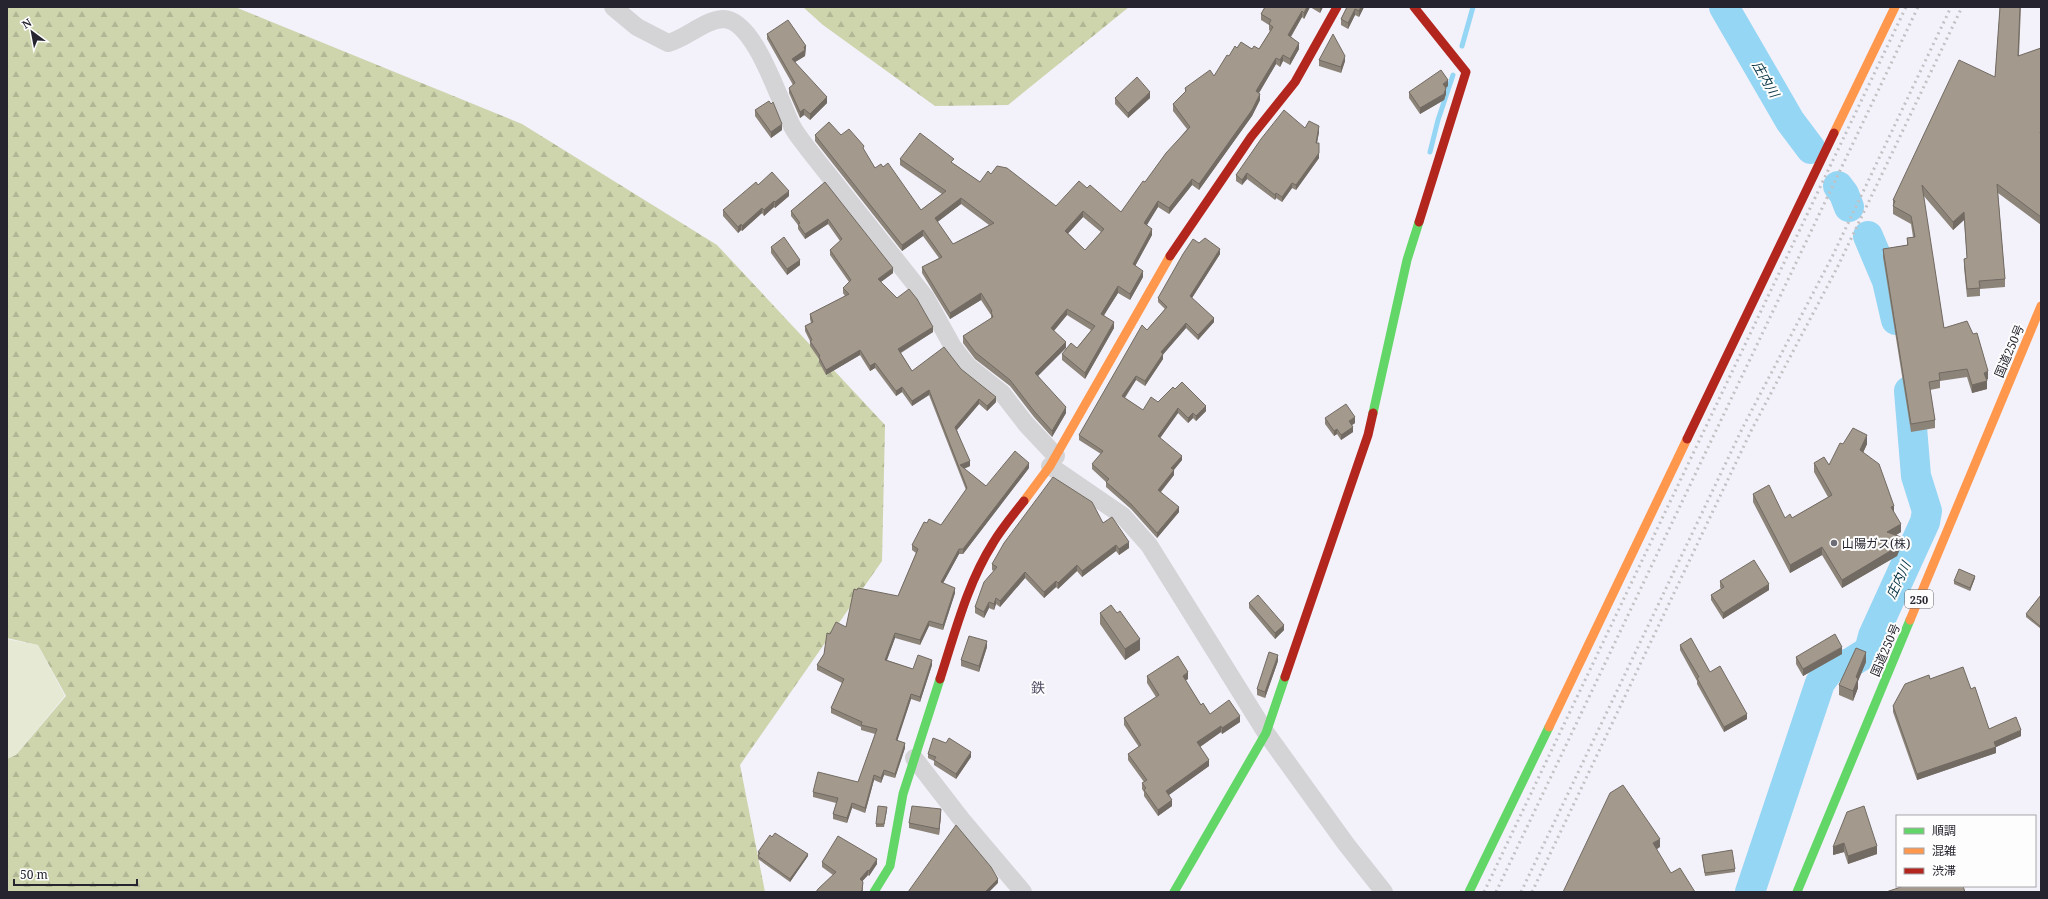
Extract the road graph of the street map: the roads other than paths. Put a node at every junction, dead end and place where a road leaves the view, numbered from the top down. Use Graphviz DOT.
graph roads {
  1 [pos="613,7"];
  2 [pos="1337,7"];
  3 [pos="1414,7"];
  4 [pos="1895,7"];
  5 [pos="2041,306"];
  6 [pos="1053,461"];
  7 [pos="1266,733"];
  8 [pos="914,758"];
  9 [pos="874,892"];
  10 [pos="1023,892"];
  11 [pos="1174,892"];
  12 [pos="1384,892"];
  13 [pos="1468,892"];
  14 [pos="1797,892"];
  1 -- 6 [label="street"];
  2 -- 6 [label="main road"];
  3 -- 7 [label="main road"];
  4 -- 13 [label="main road"];
  5 -- 14 [label="main road, 国道250号 / 250"];
  6 -- 7 [label="street"];
  6 -- 8 [label="main road"];
  7 -- 11 [label="main road"];
  7 -- 12 [label="street"];
  8 -- 9 [label="main road"];
  8 -- 10 [label="street"];
}
